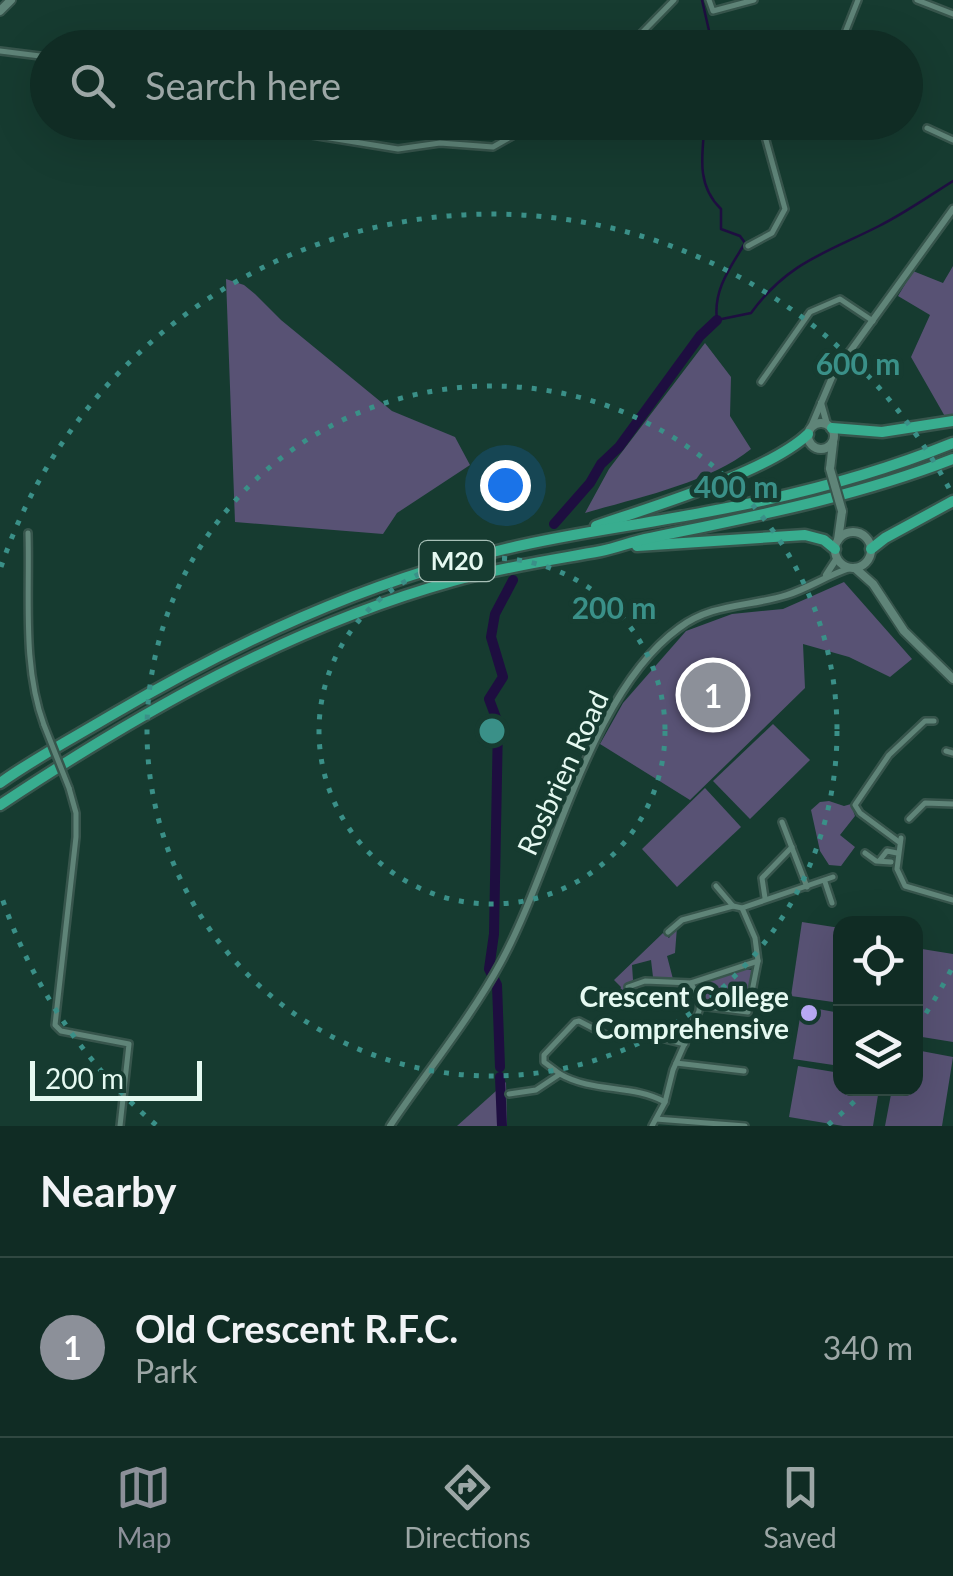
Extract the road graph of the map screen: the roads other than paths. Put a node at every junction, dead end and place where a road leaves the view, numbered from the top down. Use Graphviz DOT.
graph roads {
  1 [pos="11,0"];
  2 [pos="674,0"];
  3 [pos="709,0"];
  4 [pos="754,0"];
  5 [pos="858,0"];
  6 [pos="917,0"];
  7 [pos="1,8"];
  8 [pos="953,14"];
  9 [pos="645,30"];
  10 [pos="846,30"];
  11 [pos="0,51"];
  12 [pos="30,55"];
  13 [pos="927,128"];
  14 [pos="342,140"];
  15 [pos="504,140"];
  16 [pos="766,140"];
  17 [pos="953,140"];
  18 [pos="953,209"];
  19 [pos="748,246"];
  20 [pos="873,321"];
  21 [pos="761,382"];
  22 [pos="820,402"];
  23 [pos="953,421"];
  24 [pos="829,426"];
  25 [pos="809,430"];
  26 [pos="832,442"];
  27 [pos="953,443"];
  28 [pos="817,449"];
  29 [pos="953,460"];
  30 [pos="830,469"];
  31 [pos="953,501"];
  32 [pos="842,511"];
  33 [pos="28,532"];
  34 [pos="576,532"];
  35 [pos="856,533"];
  36 [pos="837,549"];
  37 [pos="606,550"];
  38 [pos="871,552"];
  39 [pos="852,568"];
  40 [pos="825,576"];
  41 [pos="873,584"];
  42 [pos="953,679"];
  43 [pos="934,721"];
  44 [pos="0,783"];
  45 [pos="0,804"];
  46 [pos="953,804"];
  47 [pos="909,819"];
  48 [pos="782,822"];
  49 [pos="792,847"];
  50 [pos="866,853"];
  51 [pos="898,854"];
  52 [pos="879,862"];
  53 [pos="891,862"];
  54 [pos="833,877"];
  55 [pos="824,881"];
  56 [pos="716,886"];
  57 [pos="807,887"];
  58 [pos="765,898"];
  59 [pos="953,900"];
  60 [pos="832,903"];
  61 [pos="733,906"];
  62 [pos="742,908"];
  63 [pos="668,932"];
  64 [pos="758,961"];
  65 [pos="691,983"];
  66 [pos="628,987"];
  67 [pos="700,1006"];
  68 [pos="636,1032"];
  69 [pos="606,1035"];
  70 [pos="685,1044"];
  71 [pos="676,1063"];
  72 [pos="744,1071"];
  73 [pos="560,1074"];
  74 [pos="509,1094"];
  75 [pos="665,1102"];
  76 [pos="656,1118"];
  77 [pos="120,1126"];
  78 [pos="390,1126"];
  79 [pos="652,1126"];
  80 [pos="745,1126"];
  1 -- 7 [label="main road"];
  2 -- 9 [label="street"];
  3 -- 4 [label="street"];
  5 -- 10 [label="street"];
  6 -- 8 [label="street"];
  11 -- 12 [label="street"];
  13 -- 17 [label="street"];
  14 -- 15 [label="street"];
  16 -- 19 [label="street"];
  18 -- 20 [label="street"];
  20 -- 21 [label="street"];
  20 -- 22 [label="street"];
  22 -- 24 [label="street"];
  22 -- 25 [label="street"];
  23 -- 24 [label="highway"];
  24 -- 25 [label="main road"];
  24 -- 26 [label="main road"];
  25 -- 28 [label="main road"];
  25 -- 34 [label="highway, M20"];
  26 -- 28 [label="main road"];
  26 -- 30 [label="main road"];
  27 -- 34 [label="highway, M20"];
  28 -- 30 [label="main road"];
  29 -- 37 [label="highway, M20"];
  30 -- 32 [label="main road, bridge"];
  31 -- 38 [label="highway"];
  32 -- 35 [label="main road"];
  32 -- 36 [label="main road"];
  33 -- 77 [label="street, bridge"];
  34 -- 44 [label="highway, M20"];
  35 -- 36 [label="main road"];
  35 -- 38 [label="main road"];
  36 -- 37 [label="highway, M20"];
  36 -- 39 [label="main road"];
  36 -- 40 [label="street"];
  37 -- 45 [label="highway, M20"];
  38 -- 39 [label="main road"];
  38 -- 41 [label="main road"];
  39 -- 40 [label="street, Rosbrien Road"];
  39 -- 41 [label="main road"];
  40 -- 78 [label="street, Rosbrien Road"];
  41 -- 42 [label="main road"];
  43 -- 51 [label="street"];
  46 -- 47 [label="street"];
  48 -- 49 [label="street"];
  49 -- 57 [label="street"];
  49 -- 58 [label="street"];
  50 -- 52 [label="street"];
  51 -- 52 [label="street"];
  51 -- 59 [label="street"];
  52 -- 53 [label="street"];
  54 -- 55 [label="street"];
  55 -- 57 [label="street"];
  55 -- 60 [label="street"];
  56 -- 61 [label="street"];
  57 -- 58 [label="street"];
  58 -- 62 [label="street"];
  61 -- 62 [label="street"];
  61 -- 63 [label="street"];
  62 -- 64 [label="street"];
  64 -- 65 [label="street"];
  64 -- 67 [label="street"];
  65 -- 66 [label="street"];
  65 -- 67 [label="street"];
  67 -- 70 [label="street"];
  68 -- 70 [label="street"];
  69 -- 73 [label="street"];
  70 -- 71 [label="street"];
  71 -- 72 [label="street"];
  71 -- 75 [label="street"];
  73 -- 74 [label="street"];
  73 -- 75 [label="street"];
  75 -- 76 [label="street"];
  76 -- 79 [label="street"];
  76 -- 80 [label="street"];
}
